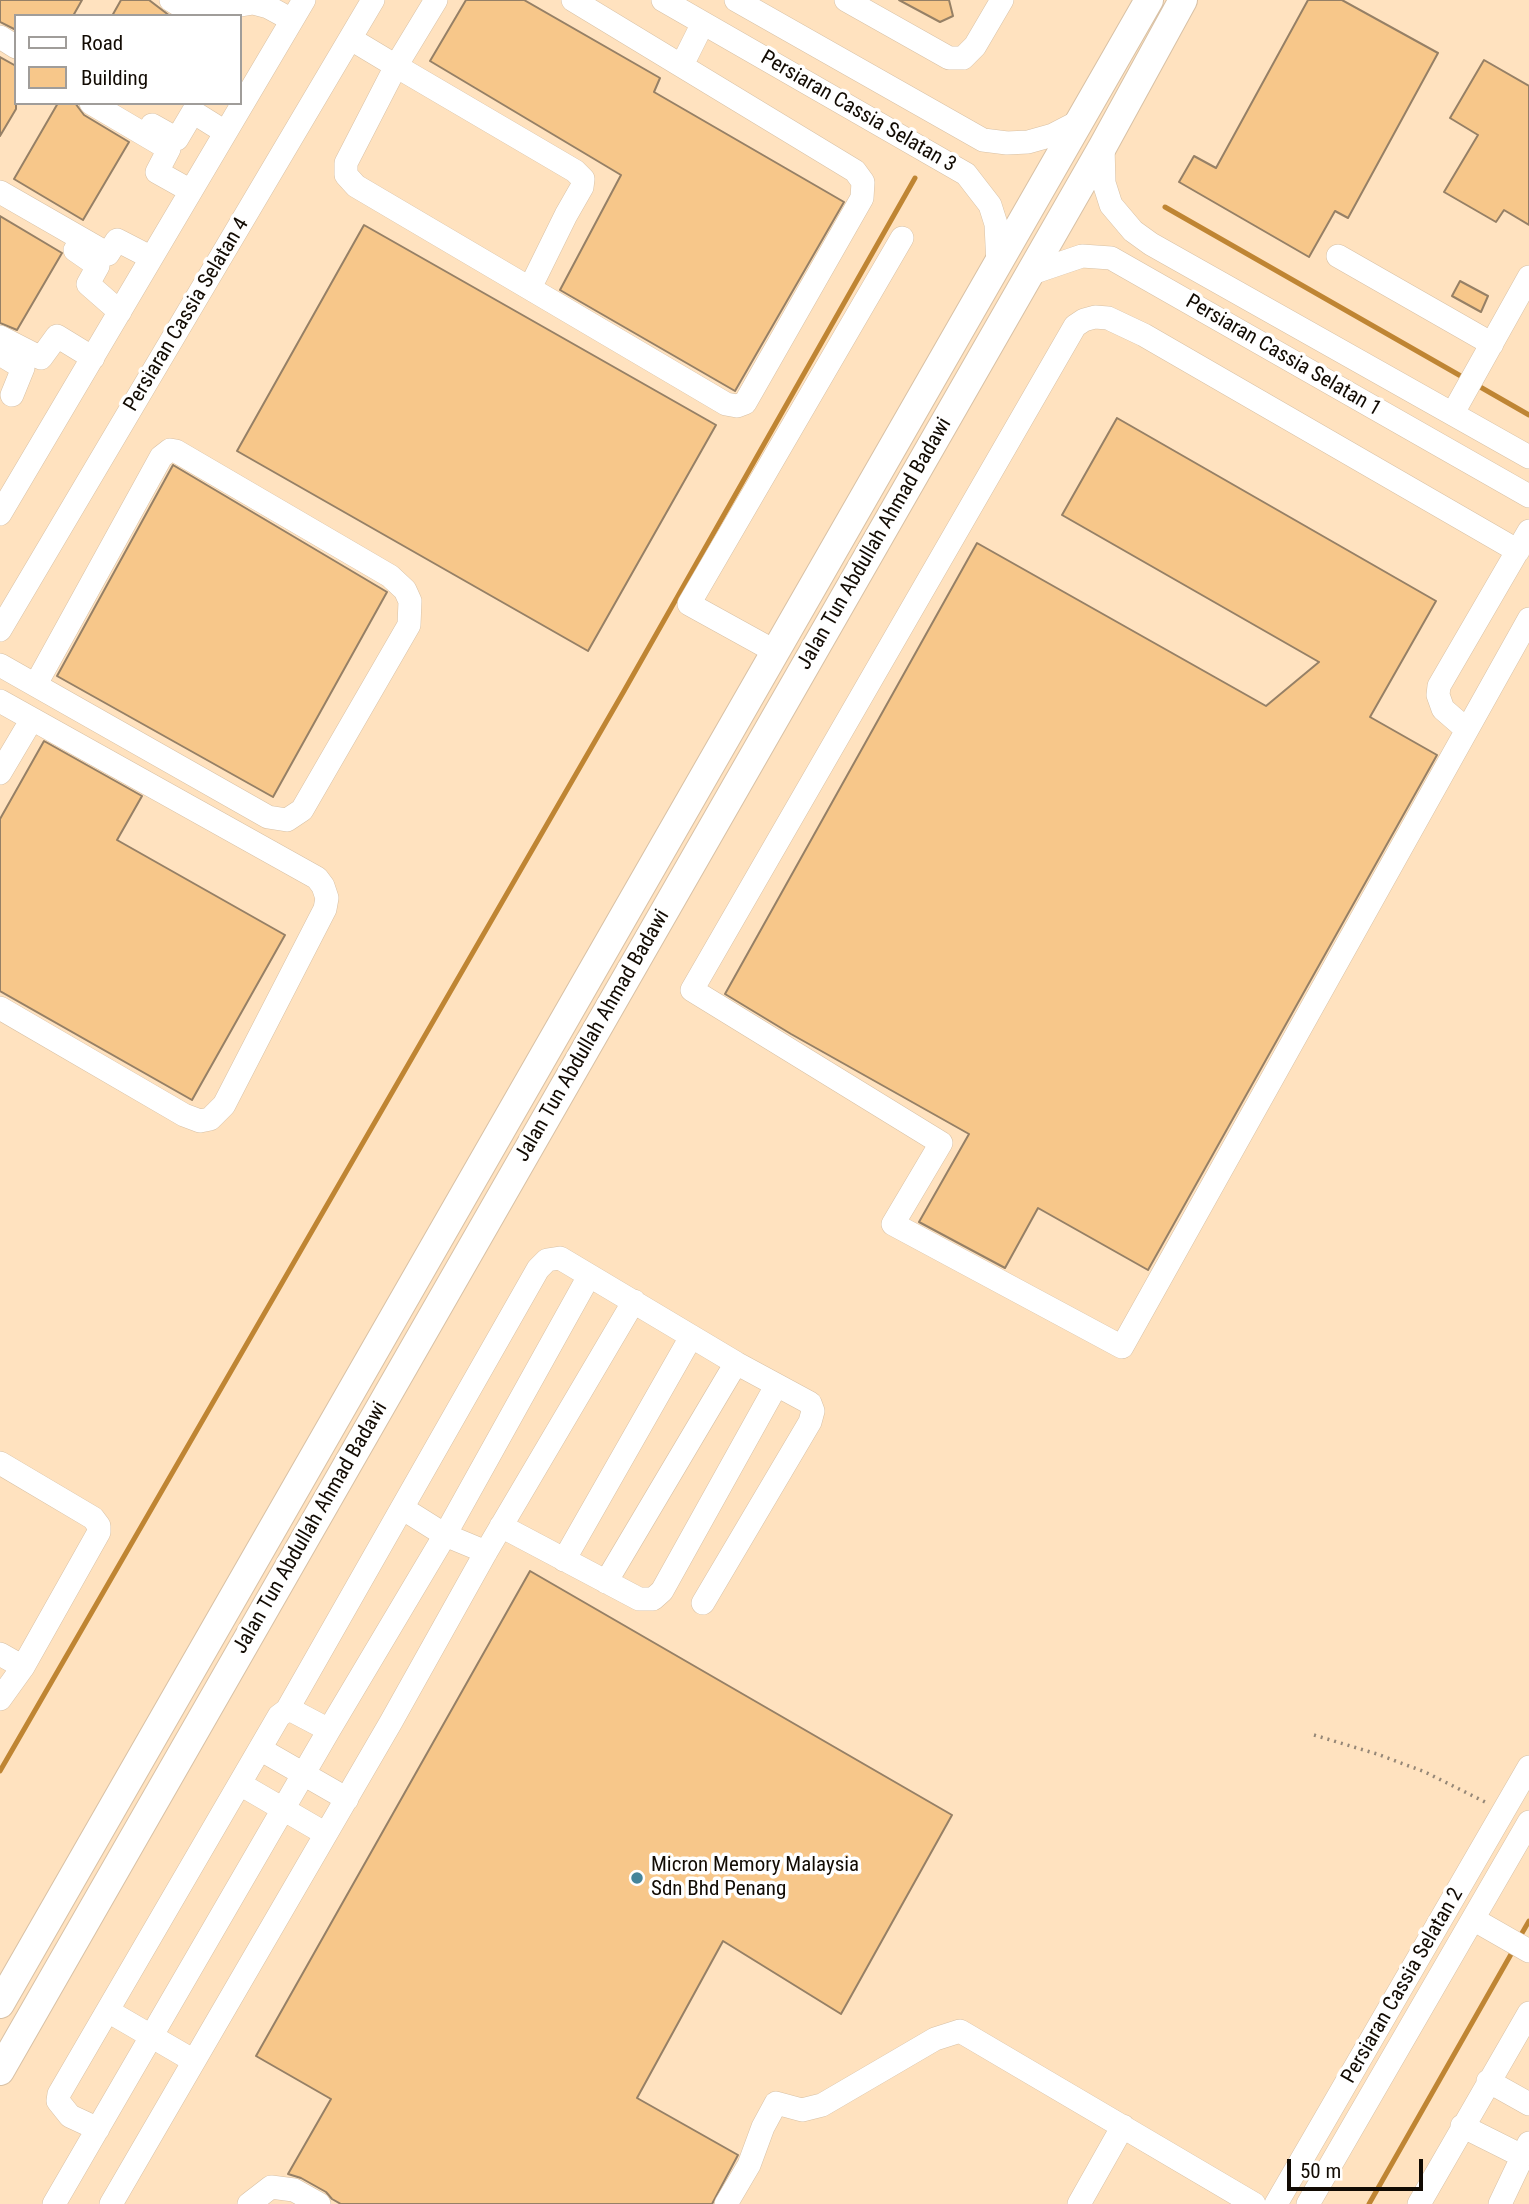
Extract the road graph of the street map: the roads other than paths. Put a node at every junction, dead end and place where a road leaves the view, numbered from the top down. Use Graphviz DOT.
graph roads {
  1 [pos="171,0"];
  2 [pos="202,0"];
  3 [pos="373,0"];
  4 [pos="436,0"];
  5 [pos="573,0"];
  6 [pos="663,0"];
  7 [pos="736,0"];
  8 [pos="846,0"];
  9 [pos="1002,0"];
  10 [pos="1149,0"];
  11 [pos="1183,0"];
  12 [pos="298,10"];
  13 [pos="194,14"];
  14 [pos="703,23"];
  15 [pos="351,39"];
  16 [pos="682,65"];
  17 [pos="396,66"];
  18 [pos="245,86"];
  19 [pos="94,105"];
  20 [pos="117,105"];
  21 [pos="237,105"];
  22 [pos="1082,120"];
  23 [pos="226,132"];
  24 [pos="1103,146"];
  25 [pos="191,191"];
  26 [pos="0,192"];
  27 [pos="0,205"];
  28 [pos="902,237"];
  29 [pos="1338,256"];
  30 [pos="150,257"];
  31 [pos="998,266"];
  32 [pos="1029,274"];
  33 [pos="1529,277"];
  34 [pos="530,288"];
  35 [pos="1523,301"];
  36 [pos="120,312"];
  37 [pos="0,337"];
  38 [pos="1492,344"];
  39 [pos="0,354"];
  40 [pos="93,358"];
  41 [pos="12,395"];
  42 [pos="1457,407"];
  43 [pos="1529,457"];
  44 [pos="10,479"];
  45 [pos="1529,496"];
  46 [pos="0,514"];
  47 [pos="1524,541"];
  48 [pos="1529,619"];
  49 [pos="0,630"];
  50 [pos="776,652"];
  51 [pos="0,665"];
  52 [pos="36,684"];
  53 [pos="0,701"];
  54 [pos="32,719"];
  55 [pos="1466,729"];
  56 [pos="0,773"];
  57 [pos="0,1008"];
  58 [pos="589,1276"];
  59 [pos="634,1301"];
  60 [pos="691,1337"];
  61 [pos="736,1363"];
  62 [pos="776,1385"];
  63 [pos="0,1463"];
  64 [pos="402,1508"];
  65 [pos="501,1526"];
  66 [pos="445,1535"];
  67 [pos="486,1552"];
  68 [pos="564,1560"];
  69 [pos="606,1582"];
  70 [pos="703,1603"];
  71 [pos="0,1654"];
  72 [pos="23,1667"];
  73 [pos="0,1699"];
  74 [pos="287,1710"];
  75 [pos="329,1730"];
  76 [pos="260,1749"];
  77 [pos="1529,1767"];
  78 [pos="303,1774"];
  79 [pos="240,1784"];
  80 [pos="347,1799"];
  81 [pos="283,1809"];
  82 [pos="1529,1822"];
  83 [pos="326,1834"];
  84 [pos="1473,1919"];
  85 [pos="1529,1951"];
  86 [pos="0,2004"];
  87 [pos="108,2011"];
  88 [pos="1529,2013"];
  89 [pos="152,2036"];
  90 [pos="194,2062"];
  91 [pos="0,2071"];
  92 [pos="1489,2081"];
  93 [pos="1529,2104"];
  94 [pos="1123,2126"];
  95 [pos="1462,2126"];
  96 [pos="98,2129"];
  97 [pos="1526,2149"];
  98 [pos="54,2204"];
  99 [pos="111,2204"];
  100 [pos="249,2204"];
  101 [pos="319,2204"];
  102 [pos="726,2204"];
  103 [pos="1079,2204"];
  104 [pos="1254,2204"];
  105 [pos="1276,2204"];
  106 [pos="1308,2204"];
  107 [pos="1419,2204"];
  108 [pos="1500,2204"];
  1 -- 13 [label="street"];
  2 -- 12 [label="street"];
  3 -- 15 [label="street, Persiaran Cassia Selatan 4"];
  4 -- 17 [label="street"];
  5 -- 16 [label="street"];
  6 -- 14 [label="street, Persiaran Cassia Selatan 3"];
  7 -- 22 [label="street, Persiaran Cassia Selatan 3"];
  8 -- 9 [label="street"];
  10 -- 22 [label="main road, Jalan Tun Abdullah Ahmad Badawi"];
  11 -- 24 [label="main road, Jalan Tun Abdullah Ahmad Badawi"];
  12 -- 18 [label="street"];
  14 -- 16 [label="street"];
  14 -- 31 [label="street, Persiaran Cassia Selatan 3"];
  15 -- 17 [label="street"];
  15 -- 49 [label="street, Persiaran Cassia Selatan 4"];
  16 -- 34 [label="street"];
  17 -- 34 [label="street"];
  17 -- 34 [label="street"];
  19 -- 25 [label="street"];
  20 -- 23 [label="street"];
  21 -- 23 [label="street"];
  22 -- 31 [label="main road, Jalan Tun Abdullah Ahmad Badawi"];
  23 -- 25 [label="street"];
  24 -- 32 [label="main road, Jalan Tun Abdullah Ahmad Badawi"];
  24 -- 42 [label="street, Persiaran Cassia Selatan 1"];
  25 -- 30 [label="street"];
  26 -- 30 [label="street"];
  27 -- 36 [label="street"];
  28 -- 50 [label="street"];
  29 -- 38 [label="street"];
  30 -- 36 [label="street"];
  31 -- 50 [label="main road, Jalan Tun Abdullah Ahmad Badawi"];
  32 -- 45 [label="street, Persiaran Cassia Selatan 1"];
  32 -- 91 [label="main road, Jalan Tun Abdullah Ahmad Badawi"];
  33 -- 35 [label="street"];
  35 -- 38 [label="street"];
  36 -- 40 [label="street"];
  37 -- 40 [label="street"];
  38 -- 42 [label="street"];
  39 -- 41 [label="street"];
  40 -- 44 [label="street"];
  42 -- 43 [label="street, Persiaran Cassia Selatan 1"];
  44 -- 46 [label="street"];
  47 -- 55 [label="street"];
  47 -- 55 [label="street"];
  48 -- 55 [label="street"];
  50 -- 86 [label="main road, Jalan Tun Abdullah Ahmad Badawi"];
  51 -- 52 [label="street"];
  52 -- 52 [label="street"];
  53 -- 54 [label="street"];
  54 -- 56 [label="street"];
  54 -- 57 [label="street"];
  58 -- 59 [label="street"];
  58 -- 64 [label="street"];
  58 -- 66 [label="street"];
  59 -- 60 [label="street"];
  59 -- 65 [label="street"];
  60 -- 61 [label="street"];
  60 -- 68 [label="street"];
  61 -- 62 [label="street"];
  61 -- 69 [label="street"];
  62 -- 69 [label="street"];
  62 -- 70 [label="street"];
  63 -- 72 [label="street"];
  64 -- 66 [label="street"];
  64 -- 74 [label="street"];
  65 -- 67 [label="street"];
  65 -- 68 [label="street"];
  66 -- 67 [label="street"];
  66 -- 75 [label="street"];
  67 -- 80 [label="street"];
  68 -- 69 [label="street"];
  71 -- 72 [label="street"];
  72 -- 73 [label="street"];
  74 -- 75 [label="street"];
  74 -- 76 [label="street"];
  75 -- 78 [label="street"];
  76 -- 78 [label="street"];
  76 -- 79 [label="street"];
  77 -- 105 [label="street, Persiaran Cassia Selatan 2"];
  78 -- 80 [label="street"];
  78 -- 81 [label="street"];
  79 -- 81 [label="street"];
  79 -- 87 [label="street"];
  80 -- 83 [label="street"];
  81 -- 83 [label="street"];
  81 -- 89 [label="street"];
  82 -- 84 [label="street, Persiaran Cassia Selatan 2"];
  83 -- 90 [label="street"];
  84 -- 85 [label="street"];
  84 -- 106 [label="street, Persiaran Cassia Selatan 2"];
  87 -- 89 [label="street"];
  87 -- 96 [label="street"];
  88 -- 92 [label="street"];
  89 -- 90 [label="street"];
  89 -- 96 [label="street"];
  90 -- 99 [label="street"];
  92 -- 93 [label="street"];
  92 -- 95 [label="street"];
  94 -- 102 [label="street"];
  94 -- 103 [label="street"];
  94 -- 104 [label="street"];
  95 -- 97 [label="street"];
  95 -- 107 [label="street"];
  96 -- 98 [label="street"];
  97 -- 108 [label="street"];
  100 -- 101 [label="street"];
}
